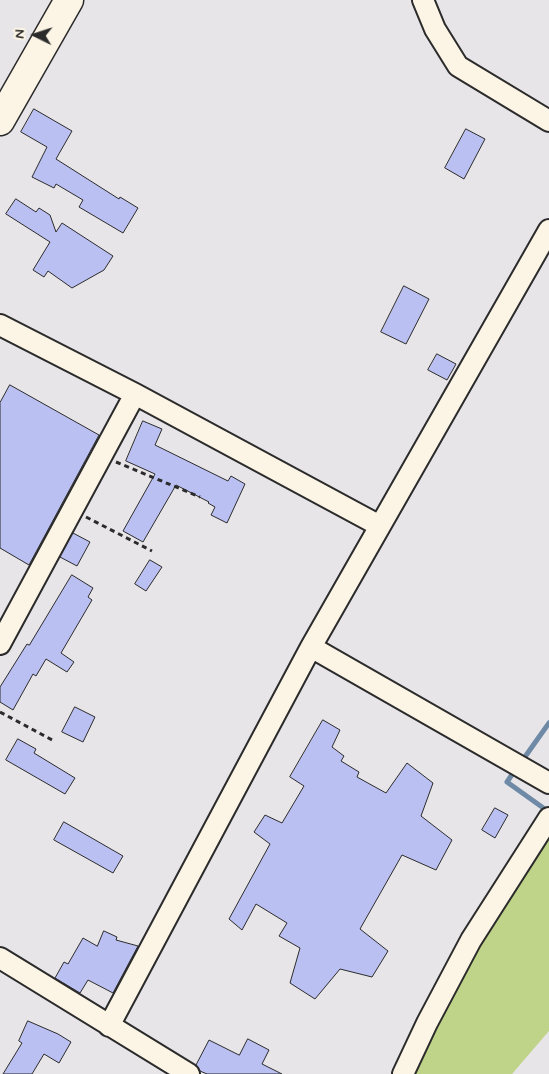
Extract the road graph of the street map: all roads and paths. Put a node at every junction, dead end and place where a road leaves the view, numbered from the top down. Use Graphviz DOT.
graph roads {
  1 [pos="47,0"];
  2 [pos="69,0"];
  3 [pos="424,0"];
  4 [pos="0,83"];
  5 [pos="0,121"];
  6 [pos="549,121"];
  7 [pos="549,230"];
  8 [pos="0,325"];
  9 [pos="135,394"];
  10 [pos="101,456"];
  11 [pos="200,497"];
  12 [pos="72,510"];
  13 [pos="380,526"];
  14 [pos="152,551"];
  15 [pos="0,644"];
  16 [pos="311,647"];
  17 [pos="0,712"];
  18 [pos="54,741"];
  19 [pos="549,783"];
  20 [pos="549,818"];
  21 [pos="0,958"];
  22 [pos="109,1026"];
  23 [pos="189,1074"];
  24 [pos="403,1074"];
  1 -- 4 [label="highway"];
  2 -- 5 [label="highway"];
  3 -- 6 [label="street"];
  7 -- 13 [label="street"];
  8 -- 9 [label="street"];
  9 -- 10 [label="street"];
  9 -- 13 [label="street"];
  10 -- 11 [label="path"];
  10 -- 12 [label="street"];
  12 -- 14 [label="path"];
  12 -- 15 [label="street"];
  13 -- 16 [label="street"];
  16 -- 19 [label="street"];
  16 -- 22 [label="street"];
  17 -- 18 [label="path"];
  20 -- 24 [label="street"];
  21 -- 22 [label="street"];
  22 -- 23 [label="street"];
}
